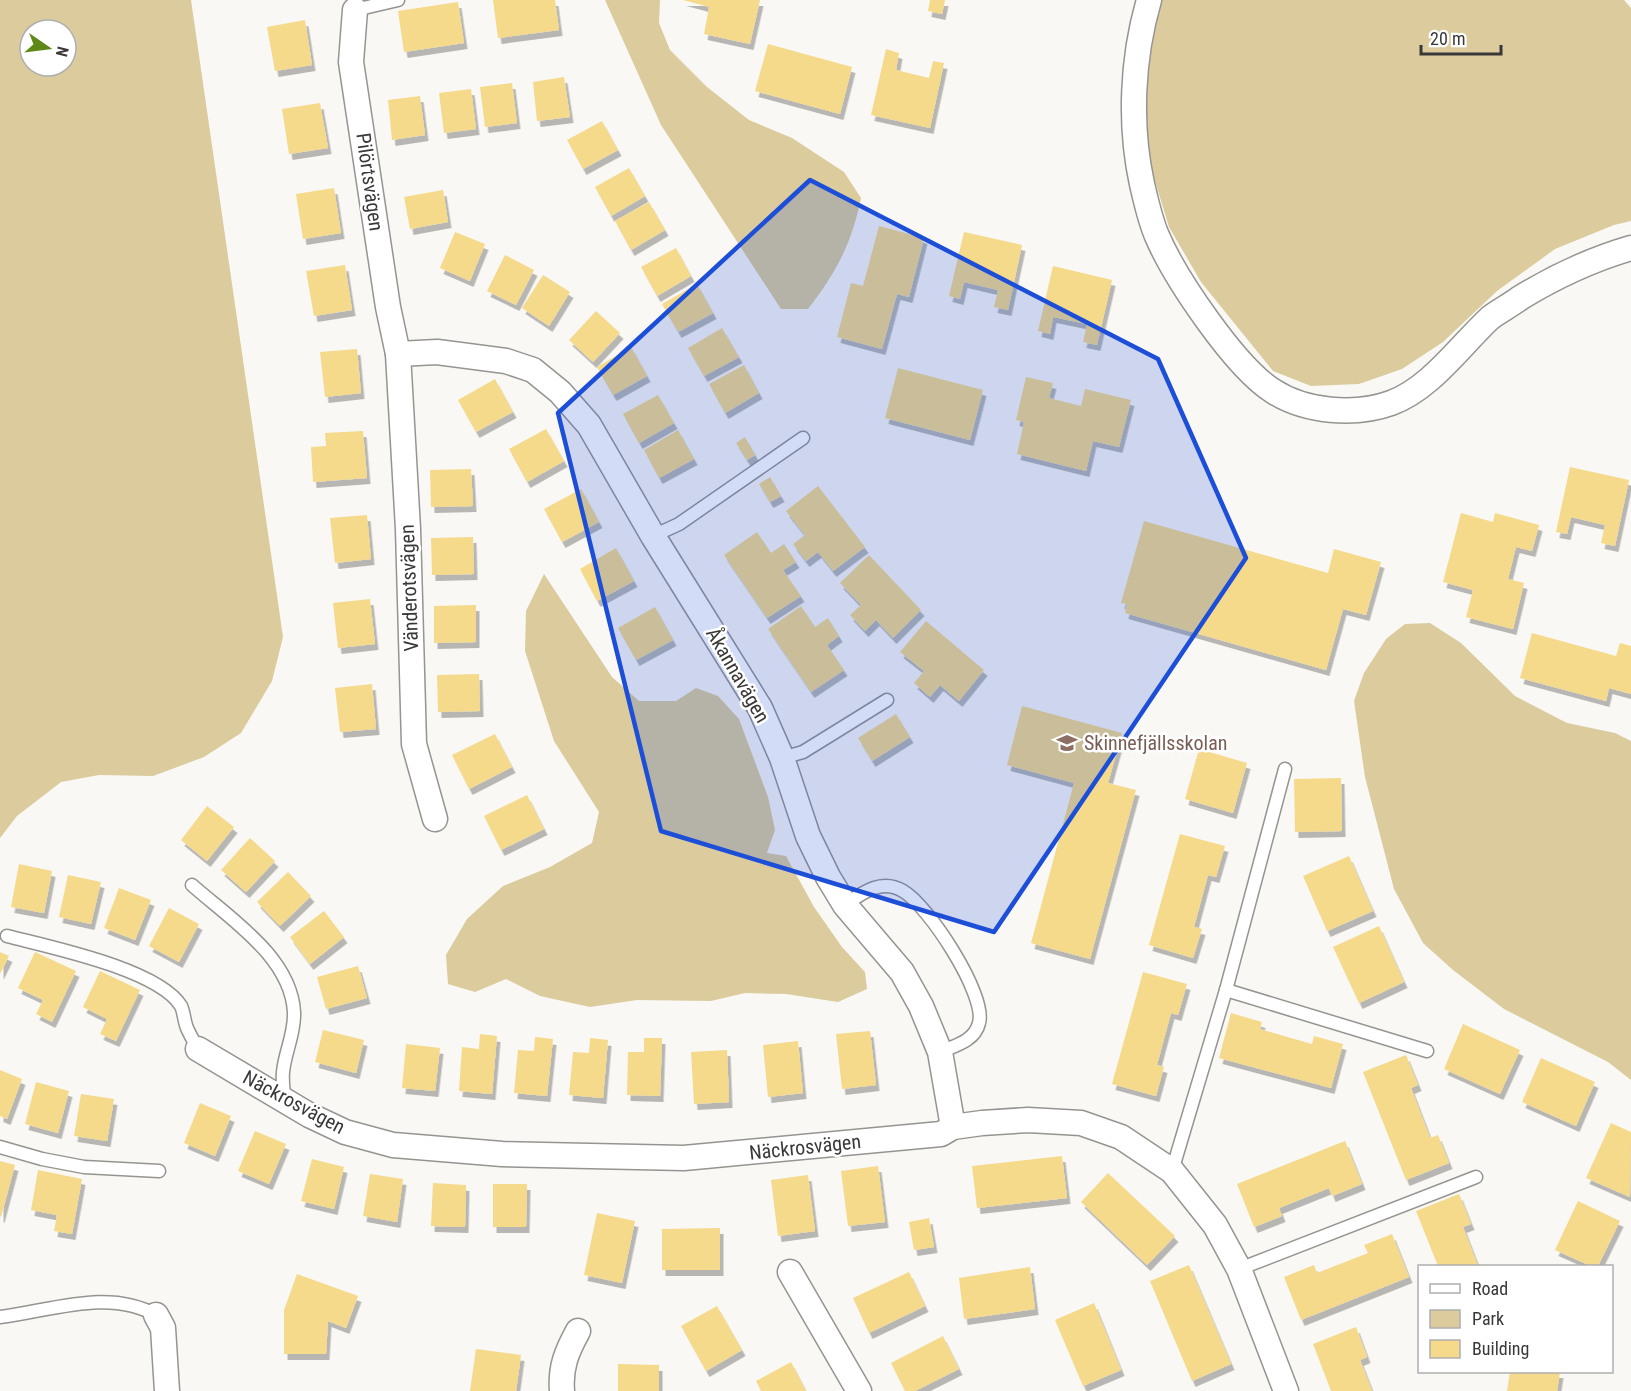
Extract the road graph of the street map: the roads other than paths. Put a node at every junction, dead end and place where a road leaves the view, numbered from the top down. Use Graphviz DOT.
graph roads {
  1 [pos="398,0"];
  2 [pos="1149,0"];
  3 [pos="356,10"];
  4 [pos="1631,248"];
  5 [pos="398,354"];
  6 [pos="803,438"];
  7 [pos="653,536"];
  8 [pos="887,700"];
  9 [pos="782,758"];
  10 [pos="1285,769"];
  11 [pos="435,819"];
  12 [pos="192,885"];
  13 [pos="845,905"];
  14 [pos="7,936"];
  15 [pos="1226,990"];
  16 [pos="198,1049"];
  17 [pos="1427,1050"];
  18 [pos="940,1052"];
  19 [pos="284,1100"];
  20 [pos="953,1127"];
  21 [pos="0,1147"];
  22 [pos="159,1171"];
  23 [pos="1172,1171"];
  24 [pos="1476,1177"];
  25 [pos="1239,1269"];
  26 [pos="790,1272"];
  27 [pos="156,1315"];
  28 [pos="0,1317"];
  29 [pos="578,1330"];
  30 [pos="167,1391"];
  31 [pos="562,1391"];
  32 [pos="859,1391"];
  33 [pos="1286,1391"];
  1 -- 3 [label="lane"];
  2 -- 4 [label="street"];
  3 -- 5 [label="street, Pilörtsvägen"];
  5 -- 7 [label="street, Åkannavägen"];
  5 -- 11 [label="street, Vänderotsvägen"];
  6 -- 7 [label="lane"];
  7 -- 9 [label="street, Åkannavägen"];
  8 -- 9 [label="lane"];
  9 -- 13 [label="street, Åkannavägen"];
  10 -- 15 [label="lane"];
  12 -- 19 [label="lane"];
  13 -- 18 [label="street, Åkannavägen"];
  13 -- 18 [label="lane"];
  14 -- 16 [label="lane"];
  15 -- 17 [label="lane"];
  15 -- 23 [label="lane"];
  16 -- 19 [label="street, Näckrosvägen"];
  18 -- 20 [label="street, Åkannavägen"];
  19 -- 20 [label="street, Näckrosvägen"];
  20 -- 23 [label="street, Näckrosvägen"];
  21 -- 22 [label="lane"];
  23 -- 25 [label="street, Näckrosvägen"];
  24 -- 25 [label="lane"];
  25 -- 33 [label="street, Näckrosvägen"];
  26 -- 32 [label="street"];
  27 -- 28 [label="lane"];
  27 -- 30 [label="street"];
  29 -- 31 [label="street"];
}
